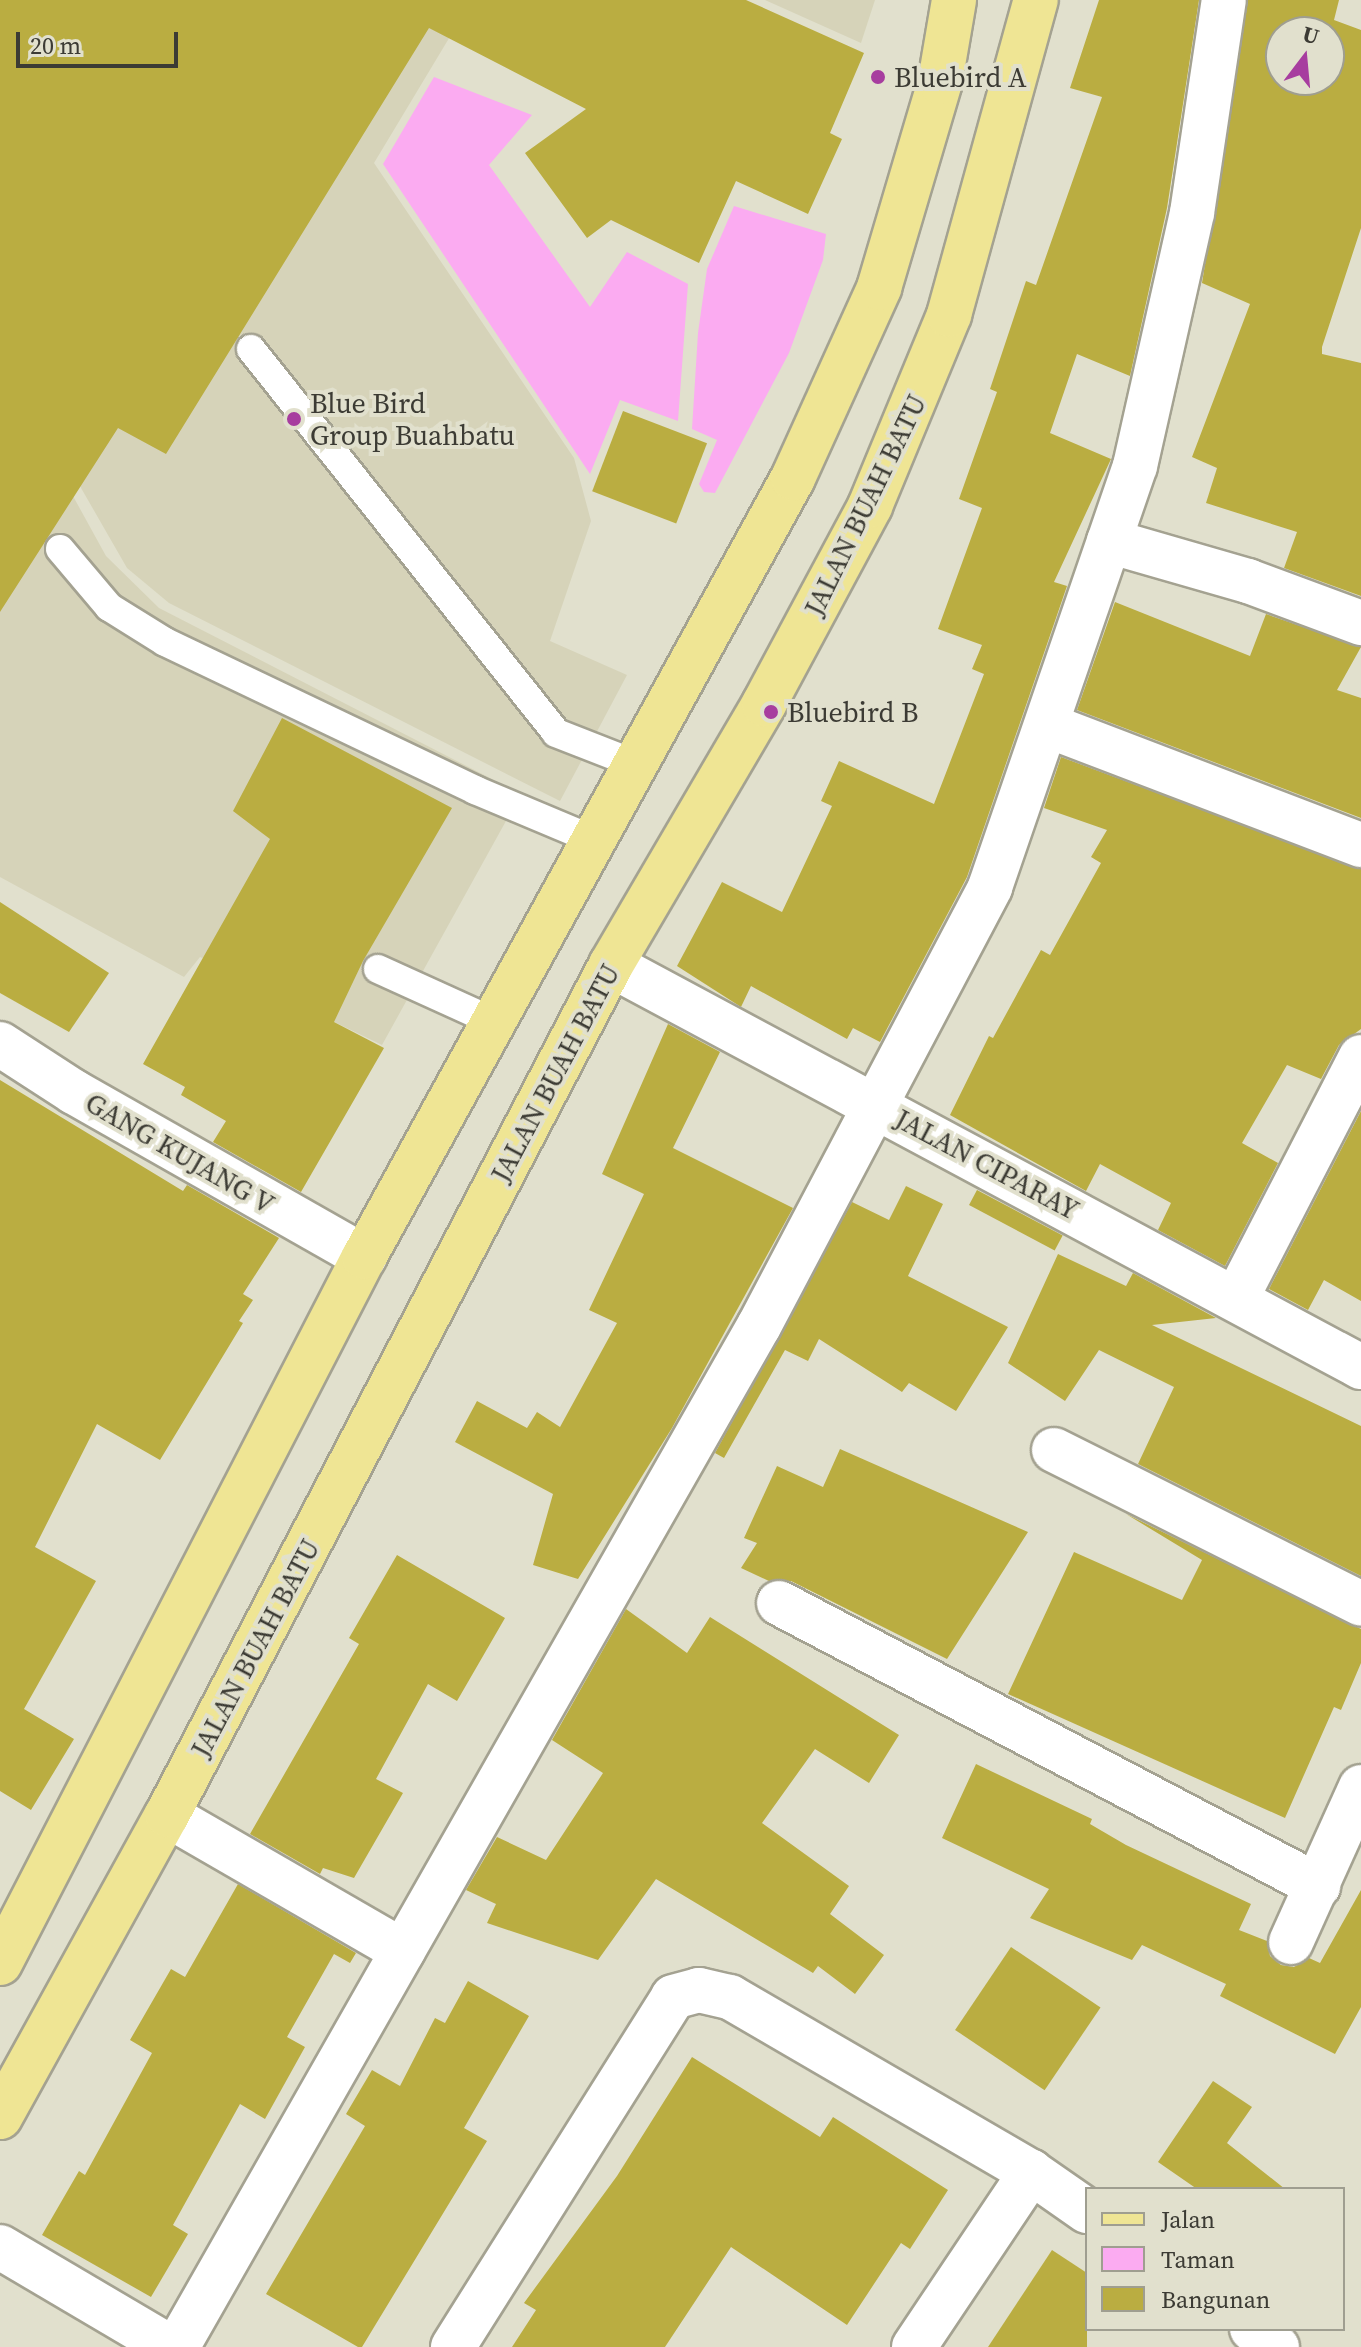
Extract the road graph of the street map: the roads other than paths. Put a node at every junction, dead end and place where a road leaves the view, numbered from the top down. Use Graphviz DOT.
graph roads {
  1 [pos="954,0"];
  2 [pos="1036,0"];
  3 [pos="1224,0"];
  4 [pos="251,349"];
  5 [pos="1109,541"];
  6 [pos="60,549"];
  7 [pos="1361,623"];
  8 [pos="1049,726"];
  9 [pos="633,763"];
  10 [pos="594,840"];
  11 [pos="1361,845"];
  12 [pos="611,965"];
  13 [pos="378,969"];
  14 [pos="495,1022"];
  15 [pos="0,1044"];
  16 [pos="1361,1057"];
  17 [pos="878,1105"];
  18 [pos="364,1257"];
  19 [pos="1237,1297"];
  20 [pos="1361,1367"];
  21 [pos="1054,1450"];
  22 [pos="779,1603"];
  23 [pos="1361,1604"];
  24 [pos="1361,1787"];
  25 [pos="167,1815"];
  26 [pos="1318,1886"];
  27 [pos="1291,1942"];
  28 [pos="403,1951"];
  29 [pos="0,1963"];
  30 [pos="0,2117"];
  31 [pos="1031,2172"];
  32 [pos="1085,2210"];
  33 [pos="0,2247"];
  34 [pos="1255,2331"];
  35 [pos="170,2347"];
  36 [pos="177,2347"];
  37 [pos="453,2347"];
  38 [pos="914,2347"];
  39 [pos="1277,2347"];
  1 -- 9 [label="main road"];
  2 -- 12 [label="main road, JALAN BUAH BATU"];
  3 -- 5 [label="street"];
  4 -- 9 [label="lane"];
  5 -- 7 [label="street"];
  5 -- 8 [label="street"];
  6 -- 10 [label="lane"];
  8 -- 11 [label="street"];
  8 -- 17 [label="street"];
  9 -- 10 [label="main road"];
  10 -- 14 [label="main road"];
  12 -- 17 [label="street, JALAN CIPARAY"];
  12 -- 25 [label="main road, JALAN BUAH BATU"];
  13 -- 14 [label="lane"];
  14 -- 18 [label="main road"];
  15 -- 18 [label="street, GANG KUJANG V"];
  16 -- 19 [label="street"];
  17 -- 19 [label="street, JALAN CIPARAY"];
  17 -- 28 [label="street"];
  18 -- 29 [label="main road"];
  19 -- 20 [label="street, JALAN CIPARAY"];
  21 -- 23 [label="street"];
  22 -- 26 [label="street"];
  24 -- 26 [label="street"];
  25 -- 28 [label="street"];
  25 -- 30 [label="main road, JALAN BUAH BATU"];
  26 -- 27 [label="street"];
  28 -- 36 [label="street"];
  31 -- 32 [label="street"];
  31 -- 37 [label="street"];
  31 -- 38 [label="street"];
  33 -- 35 [label="street"];
  34 -- 39 [label="street"];
}
